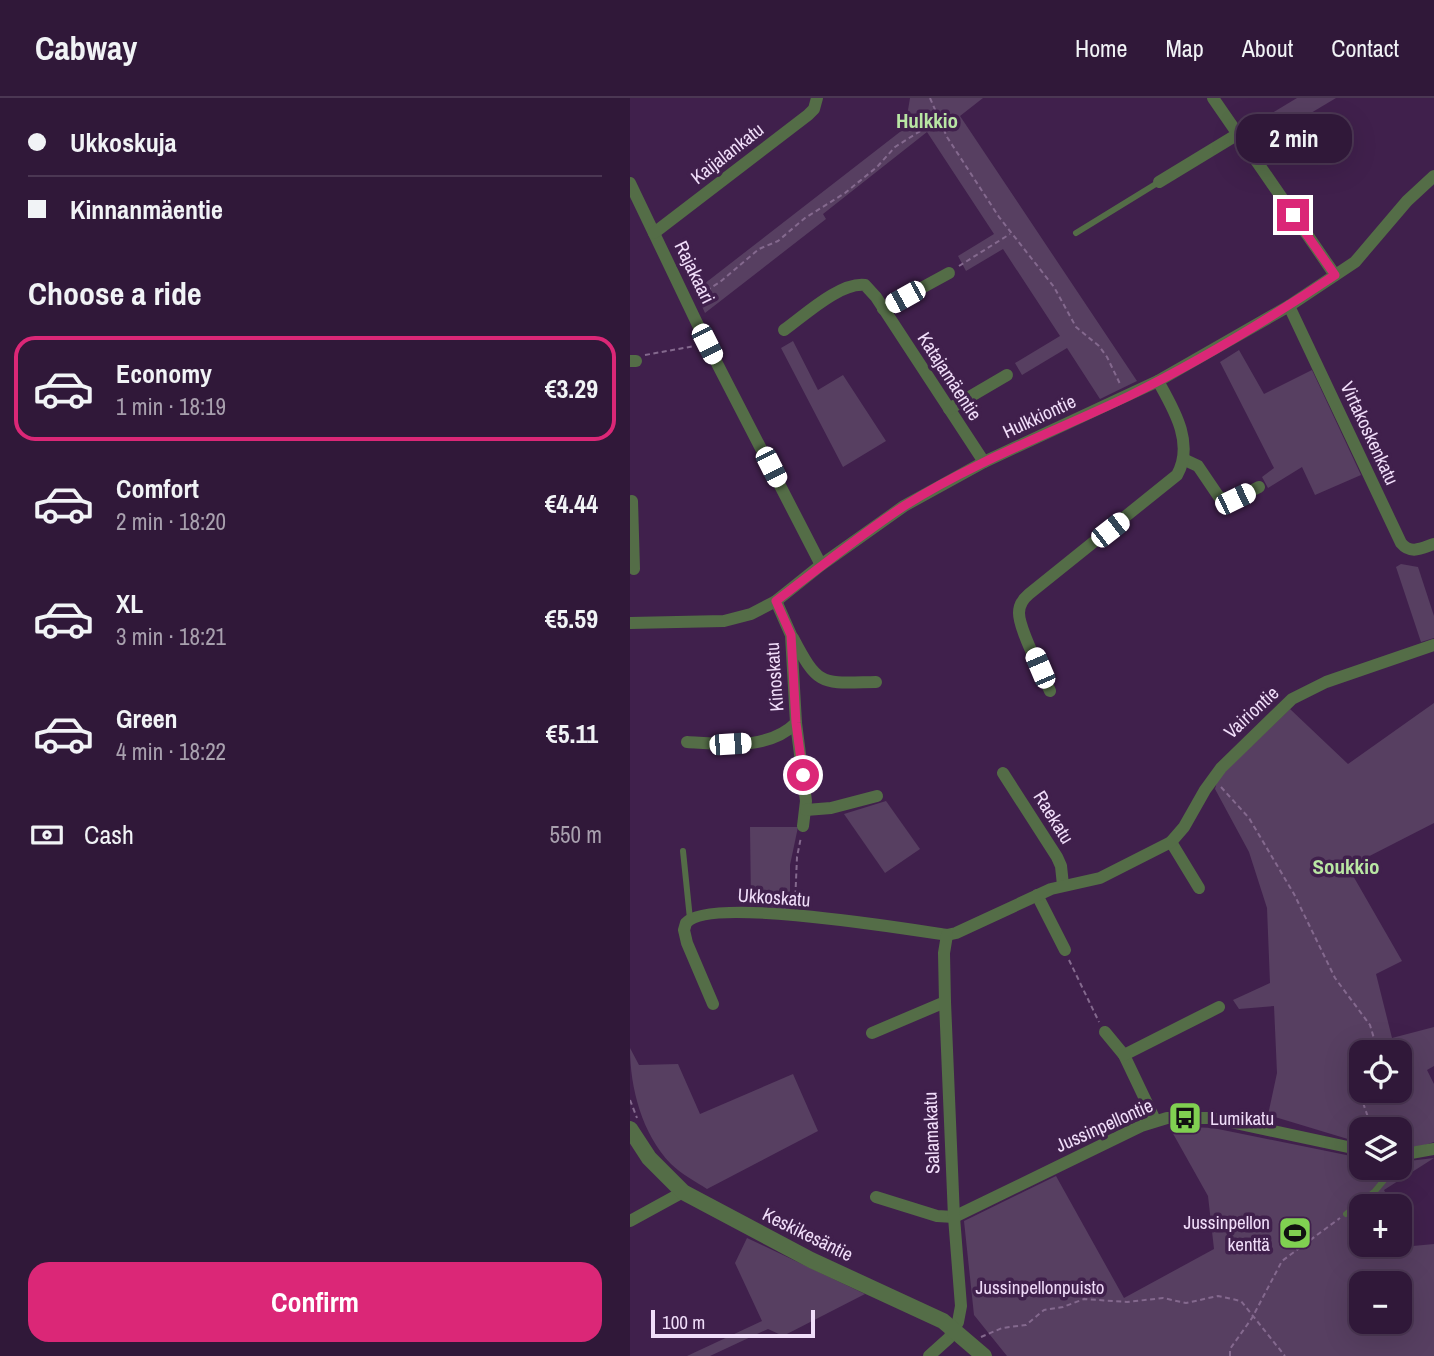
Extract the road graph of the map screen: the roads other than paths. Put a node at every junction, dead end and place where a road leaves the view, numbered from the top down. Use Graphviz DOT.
graph roads {
  1 [pos="817,98"];
  2 [pos="1213,98"];
  3 [pos="1238,134"];
  4 [pos="1434,176"];
  5 [pos="1159,181"];
  6 [pos="630,183"];
  7 [pos="654,233"];
  8 [pos="1076,233"];
  9 [pos="949,273"];
  10 [pos="1335,275"];
  11 [pos="1289,306"];
  12 [pos="883,309"];
  13 [pos="784,330"];
  14 [pos="1007,375"];
  15 [pos="1158,381"];
  16 [pos="949,409"];
  17 [pos="1183,459"];
  18 [pos="984,462"];
  19 [pos="1259,487"];
  20 [pos="636,501"];
  21 [pos="1434,544"];
  22 [pos="821,565"];
  23 [pos="634,569"];
  24 [pos="776,601"];
  25 [pos="630,623"];
  26 [pos="791,635"];
  27 [pos="1434,645"];
  28 [pos="876,682"];
  29 [pos="1050,691"];
  30 [pos="796,723"];
  31 [pos="687,742"];
  32 [pos="1003,773"];
  33 [pos="877,796"];
  34 [pos="806,810"];
  35 [pos="803,827"];
  36 [pos="1171,842"];
  37 [pos="683,851"];
  38 [pos="1063,885"];
  39 [pos="1199,888"];
  40 [pos="1037,895"];
  41 [pos="690,919"];
  42 [pos="947,935"];
  43 [pos="1065,950"];
  44 [pos="945,1002"];
  45 [pos="713,1004"];
  46 [pos="1219,1007"];
  47 [pos="1105,1032"];
  48 [pos="872,1033"];
  49 [pos="1124,1055"];
  50 [pos="1154,1120"];
  51 [pos="634,1126"];
  52 [pos="1349,1147"];
  53 [pos="1434,1149"];
  54 [pos="1412,1153"];
  55 [pos="1384,1180"];
  56 [pos="683,1192"];
  57 [pos="876,1197"];
  58 [pos="1346,1214"];
  59 [pos="954,1217"];
  60 [pos="630,1221"];
  61 [pos="955,1328"];
  62 [pos="929,1356"];
  63 [pos="984,1356"];
  1 -- 7 [label="street, Kaijalankatu"];
  2 -- 3 [label="street"];
  3 -- 5 [label="street"];
  3 -- 10 [label="street"];
  4 -- 10 [label="street, Hulkkiontie"];
  5 -- 8 [label="lane"];
  6 -- 7 [label="street, Rajakaari"];
  7 -- 22 [label="street, Rajakaari"];
  9 -- 12 [label="street"];
  10 -- 11 [label="street, Hulkkiontie"];
  11 -- 15 [label="street, Hulkkiontie"];
  11 -- 21 [label="street, Virtakoskenkatu"];
  12 -- 13 [label="street, Katajamäentie"];
  12 -- 16 [label="street, Katajamäentie"];
  14 -- 16 [label="street"];
  15 -- 17 [label="street"];
  15 -- 18 [label="street, Hulkkiontie"];
  16 -- 18 [label="street, Katajamäentie"];
  17 -- 19 [label="street"];
  17 -- 29 [label="street"];
  18 -- 22 [label="street, Hulkkiontie"];
  20 -- 23 [label="street"];
  22 -- 24 [label="street, Hulkkiontie"];
  24 -- 25 [label="street, Hulkkiontie"];
  24 -- 26 [label="street, Kinoskatu"];
  26 -- 28 [label="street"];
  26 -- 30 [label="street, Kinoskatu"];
  27 -- 36 [label="street, Vairiontie"];
  30 -- 31 [label="street, Kinoskatu"];
  30 -- 34 [label="street"];
  32 -- 38 [label="street, Raekatu"];
  33 -- 34 [label="street"];
  34 -- 35 [label="street"];
  36 -- 38 [label="street"];
  36 -- 39 [label="street"];
  37 -- 41 [label="lane"];
  38 -- 40 [label="street"];
  40 -- 42 [label="street"];
  40 -- 43 [label="street"];
  41 -- 42 [label="street, Ukkoskatu"];
  41 -- 45 [label="street"];
  42 -- 44 [label="street, Salamakatu"];
  44 -- 48 [label="street"];
  44 -- 59 [label="street, Salamakatu"];
  46 -- 49 [label="street"];
  47 -- 49 [label="street"];
  49 -- 50 [label="street"];
  50 -- 52 [label="street, Jussinpellontie"];
  50 -- 59 [label="street, Jussinpellontie"];
  51 -- 56 [label="street, Keskikesäntie"];
  53 -- 54 [label="street"];
  55 -- 58 [label="lane"];
  56 -- 60 [label="street"];
  56 -- 61 [label="street, Keskikesäntie"];
  57 -- 59 [label="street"];
  59 -- 61 [label="street, Salamakatu"];
  61 -- 62 [label="street"];
  61 -- 63 [label="street, Keskikesäntie"];
}
